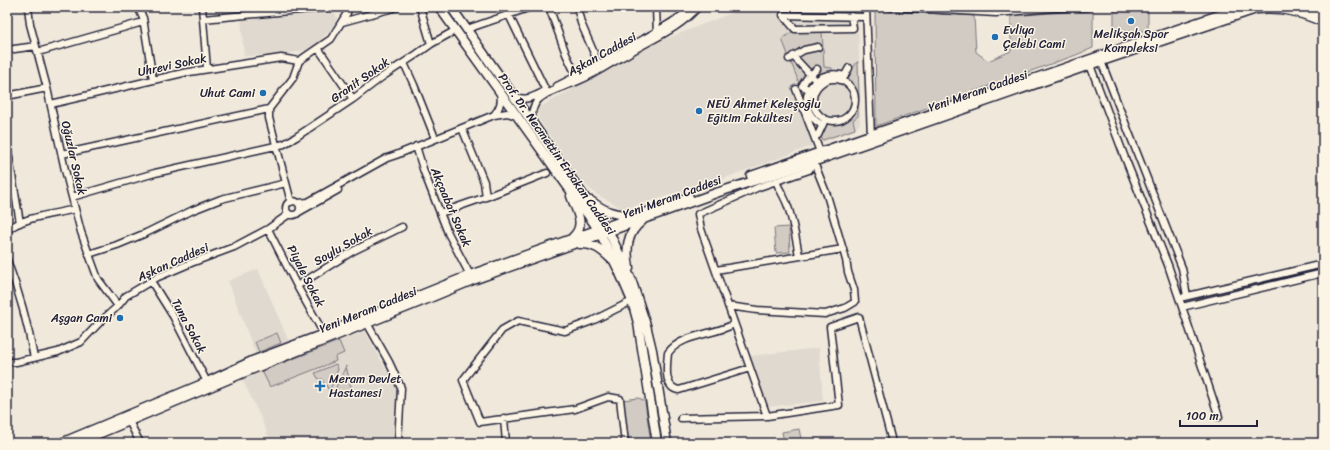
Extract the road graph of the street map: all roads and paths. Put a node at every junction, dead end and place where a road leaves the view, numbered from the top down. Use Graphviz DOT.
graph roads {
  1 [pos="28,7"];
  2 [pos="138,7"];
  3 [pos="202,7"];
  4 [pos="332,7"];
  5 [pos="348,7"];
  6 [pos="397,7"];
  7 [pos="420,7"];
  8 [pos="439,7"];
  9 [pos="451,7"];
  10 [pos="505,7"];
  11 [pos="531,7"];
  12 [pos="549,7"];
  13 [pos="577,7"];
  14 [pos="656,7"];
  15 [pos="692,7"];
  16 [pos="698,7"];
  17 [pos="866,7"];
  18 [pos="891,7"];
  19 [pos="1087,7"];
  20 [pos="1242,7"];
  21 [pos="1308,7"];
  22 [pos="1321,7"];
  23 [pos="938,8"];
  24 [pos="1258,8"];
  25 [pos="1323,9"];
  26 [pos="277,10"];
  27 [pos="990,10"];
  28 [pos="509,14"];
  29 [pos="851,16"];
  30 [pos="866,17"];
  31 [pos="203,19"];
  32 [pos="1323,21"];
  33 [pos="143,22"];
  34 [pos="342,22"];
  35 [pos="467,29"];
  36 [pos="456,30"];
  37 [pos="657,34"];
  38 [pos="430,44"];
  39 [pos="818,47"];
  40 [pos="318,48"];
  41 [pos="37,49"];
  42 [pos="7,50"];
  43 [pos="299,61"];
  44 [pos="1100,61"];
  45 [pos="404,63"];
  46 [pos="1090,65"];
  47 [pos="600,66"];
  48 [pos="849,68"];
  49 [pos="207,69"];
  50 [pos="817,69"];
  51 [pos="810,75"];
  52 [pos="844,78"];
  53 [pos="578,79"];
  54 [pos="153,80"];
  55 [pos="817,83"];
  56 [pos="47,88"];
  57 [pos="796,89"];
  58 [pos="812,90"];
  59 [pos="547,92"];
  60 [pos="500,93"];
  61 [pos="7,96"];
  62 [pos="514,97"];
  63 [pos="353,99"];
  64 [pos="51,104"];
  65 [pos="269,109"];
  66 [pos="494,115"];
  67 [pos="517,116"];
  68 [pos="824,123"];
  69 [pos="534,127"];
  70 [pos="462,128"];
  71 [pos="818,135"];
  72 [pos="435,138"];
  73 [pos="871,138"];
  74 [pos="7,145"];
  75 [pos="277,146"];
  76 [pos="416,146"];
  77 [pos="820,152"];
  78 [pos="62,154"];
  79 [pos="396,155"];
  80 [pos="812,158"];
  81 [pos="547,173"];
  82 [pos="10,176"];
  83 [pos="776,181"];
  84 [pos="286,183"];
  85 [pos="570,189"];
  86 [pos="584,196"];
  87 [pos="72,197"];
  88 [pos="486,197"];
  89 [pos="291,202"];
  90 [pos="298,203"];
  91 [pos="75,209"];
  92 [pos="299,212"];
  93 [pos="440,213"];
  94 [pos="289,214"];
  95 [pos="644,216"];
  96 [pos="20,223"];
  97 [pos="402,226"];
  98 [pos="268,229"];
  99 [pos="7,231"];
  100 [pos="603,231"];
  101 [pos="571,242"];
  102 [pos="843,249"];
  103 [pos="89,254"];
  104 [pos="799,256"];
  105 [pos="7,260"];
  106 [pos="615,263"];
  107 [pos="1323,264"];
  108 [pos="716,270"];
  109 [pos="1323,273"];
  110 [pos="470,275"];
  111 [pos="631,279"];
  112 [pos="151,281"];
  113 [pos="297,286"];
  114 [pos="1187,296"];
  115 [pos="1179,299"];
  116 [pos="632,301"];
  117 [pos="118,306"];
  118 [pos="728,306"];
  119 [pos="1182,308"];
  120 [pos="367,324"];
  121 [pos="734,324"];
  122 [pos="324,334"];
  123 [pos="34,358"];
  124 [pos="7,362"];
  125 [pos="750,368"];
  126 [pos="207,382"];
  127 [pos="767,416"];
  128 [pos="1219,417"];
  129 [pos="504,418"];
  130 [pos="681,418"];
  131 [pos="129,421"];
  132 [pos="891,438"];
  133 [pos="61,443"];
  134 [pos="77,443"];
  135 [pos="140,443"];
  136 [pos="398,443"];
  137 [pos="506,443"];
  138 [pos="625,443"];
  139 [pos="657,443"];
  140 [pos="667,443"];
  1 -- 41 [label="street, Oğuzlar Sokak"];
  2 -- 33 [label="street"];
  3 -- 31 [label="street"];
  4 -- 26 [label="street"];
  5 -- 34 [label="street"];
  6 -- 34 [label="street"];
  7 -- 38 [label="street"];
  8 -- 36 [label="main road, Prof. Dr. Necmettin Erbakan Caddesi"];
  9 -- 35 [label="main road, Prof. Dr. Necmettin Erbakan Caddesi"];
  10 -- 28 [label="street"];
  11 -- 28 [label="street"];
  12 -- 53 [label="street"];
  13 -- 47 [label="street"];
  14 -- 37 [label="street"];
  15 -- 37 [label="street, Aşkan Caddesi"];
  16 -- 37 [label="street, Aşkan Caddesi"];
  17 -- 30 [label="street"];
  18 -- 23 [label="street"];
  19 -- 27 [label="street"];
  20 -- 73 [label="main road, Yeni Meram Caddesi"];
  21 -- 32 [label="main road"];
  22 -- 25 [label="main road"];
  23 -- 27 [label="street"];
  24 -- 32 [label="main road, Yeni Meram Caddesi"];
  24 -- 44 [label="main road, Yeni Meram Caddesi"];
  26 -- 31 [label="street"];
  28 -- 35 [label="street"];
  28 -- 59 [label="street"];
  29 -- 29 [label="street"];
  29 -- 30 [label="street"];
  30 -- 73 [label="street"];
  31 -- 49 [label="street"];
  33 -- 41 [label="street"];
  33 -- 54 [label="street"];
  34 -- 40 [label="street"];
  35 -- 62 [label="main road, Prof. Dr. Necmettin Erbakan Caddesi"];
  36 -- 38 [label="street, Granit Sokak"];
  36 -- 60 [label="main road, Prof. Dr. Necmettin Erbakan Caddesi"];
  37 -- 47 [label="street, Aşkan Caddesi"];
  38 -- 45 [label="street, Granit Sokak"];
  39 -- 51 [label="street"];
  40 -- 43 [label="street"];
  40 -- 63 [label="street"];
  41 -- 42 [label="street"];
  41 -- 56 [label="street, Oğuzlar Sokak"];
  43 -- 49 [label="street, Uhrevi Sokak"];
  43 -- 65 [label="street"];
  44 -- 46 [label="main road, Yeni Meram Caddesi"];
  44 -- 114 [label="street"];
  45 -- 63 [label="street, Granit Sokak"];
  45 -- 72 [label="street"];
  46 -- 73 [label="main road, Yeni Meram Caddesi"];
  46 -- 115 [label="street"];
  47 -- 53 [label="street, Aşkan Caddesi"];
  48 -- 52 [label="street"];
  49 -- 54 [label="street, Uhrevi Sokak"];
  50 -- 51 [label="street"];
  51 -- 55 [label="street"];
  51 -- 58 [label="street"];
  52 -- 55 [label="street"];
  52 -- 68 [label="street"];
  53 -- 59 [label="street, Aşkan Caddesi"];
  54 -- 64 [label="street, Uhrevi Sokak"];
  55 -- 58 [label="street"];
  56 -- 61 [label="street"];
  56 -- 64 [label="street, Oğuzlar Sokak"];
  57 -- 77 [label="street"];
  58 -- 68 [label="street"];
  59 -- 62 [label="street, Aşkan Caddesi"];
  59 -- 69 [label="street, Aşkan Caddesi"];
  60 -- 66 [label="street"];
  60 -- 67 [label="main road, Prof. Dr. Necmettin Erbakan Caddesi"];
  62 -- 69 [label="main road, Prof. Dr. Necmettin Erbakan Caddesi"];
  63 -- 75 [label="street, Granit Sokak"];
  64 -- 78 [label="street, Oğuzlar Sokak"];
  65 -- 75 [label="street"];
  65 -- 78 [label="street"];
  66 -- 67 [label="street"];
  66 -- 70 [label="street"];
  67 -- 85 [label="main road, Prof. Dr. Necmettin Erbakan Caddesi"];
  68 -- 71 [label="street"];
  69 -- 86 [label="main road, Prof. Dr. Necmettin Erbakan Caddesi"];
  70 -- 72 [label="street"];
  70 -- 88 [label="street"];
  72 -- 76 [label="street"];
  73 -- 77 [label="main road, Yeni Meram Caddesi"];
  73 -- 80 [label="main road, Yeni Meram Caddesi"];
  74 -- 82 [label="street"];
  75 -- 84 [label="street"];
  75 -- 87 [label="street, Granit Sokak"];
  76 -- 79 [label="street"];
  76 -- 93 [label="street, Akçaabat Sokak"];
  77 -- 80 [label="main road, Yeni Meram Caddesi"];
  78 -- 87 [label="street, Oğuzlar Sokak"];
  79 -- 90 [label="street"];
  79 -- 92 [label="street"];
  80 -- 83 [label="street"];
  80 -- 95 [label="main road, Yeni Meram Caddesi"];
  80 -- 102 [label="street"];
  81 -- 88 [label="street"];
  82 -- 96 [label="street"];
  83 -- 104 [label="street"];
  83 -- 108 [label="street"];
  84 -- 89 [label="street"];
  84 -- 103 [label="street"];
  85 -- 100 [label="main road, Prof. Dr. Necmettin Erbakan Caddesi"];
  85 -- 101 [label="main road"];
  86 -- 95 [label="main road"];
  86 -- 100 [label="main road, Prof. Dr. Necmettin Erbakan Caddesi"];
  87 -- 91 [label="street, Oğuzlar Sokak"];
  88 -- 93 [label="street"];
  89 -- 90 [label="street"];
  89 -- 94 [label="street"];
  90 -- 92 [label="street"];
  91 -- 96 [label="street"];
  91 -- 103 [label="street, Oğuzlar Sokak"];
  92 -- 94 [label="street"];
  93 -- 110 [label="street, Akçaabat Sokak"];
  94 -- 98 [label="street, Aşkan Caddesi"];
  95 -- 100 [label="main road, Yeni Meram Caddesi"];
  95 -- 111 [label="main road"];
  96 -- 99 [label="street"];
  97 -- 113 [label="street, Soylu Sokak"];
  98 -- 112 [label="street, Aşkan Caddesi"];
  98 -- 113 [label="street, Piyale Sokak"];
  100 -- 101 [label="main road, Yeni Meram Caddesi"];
  100 -- 106 [label="main road, Prof. Dr. Necmettin Erbakan Caddesi"];
  100 -- 111 [label="main road, Prof. Dr. Necmettin Erbakan Caddesi"];
  101 -- 106 [label="main road"];
  101 -- 110 [label="main road, Yeni Meram Caddesi"];
  101 -- 120 [label="main road, Yeni Meram Caddesi"];
  102 -- 104 [label="street"];
  102 -- 118 [label="street"];
  103 -- 117 [label="street, Oğuzlar Sokak"];
  104 -- 108 [label="street"];
  105 -- 123 [label="street"];
  106 -- 116 [label="main road, Prof. Dr. Necmettin Erbakan Caddesi"];
  107 -- 114 [label="street"];
  108 -- 118 [label="street"];
  109 -- 119 [label="street"];
  110 -- 122 [label="main road, Yeni Meram Caddesi"];
  111 -- 140 [label="main road, Prof. Dr. Necmettin Erbakan Caddesi"];
  112 -- 117 [label="street, Aşkan Caddesi"];
  112 -- 126 [label="street, Tuna Sokak"];
  113 -- 122 [label="street, Piyale Sokak"];
  114 -- 115 [label="street"];
  115 -- 119 [label="street"];
  116 -- 129 [label="street"];
  116 -- 139 [label="main road, Prof. Dr. Necmettin Erbakan Caddesi"];
  117 -- 123 [label="street, Aşkan Caddesi"];
  118 -- 121 [label="street"];
  119 -- 128 [label="street"];
  120 -- 131 [label="main road, Yeni Meram Caddesi"];
  120 -- 136 [label="street"];
  121 -- 125 [label="street"];
  121 -- 125 [label="street"];
  122 -- 126 [label="main road, Yeni Meram Caddesi"];
  123 -- 124 [label="street, Aşkan Caddesi"];
  125 -- 127 [label="street"];
  126 -- 133 [label="main road, Yeni Meram Caddesi"];
  127 -- 130 [label="street"];
  127 -- 132 [label="street"];
  129 -- 137 [label="street"];
  129 -- 138 [label="street"];
  131 -- 134 [label="main road, Yeni Meram Caddesi"];
  131 -- 135 [label="street"];
}
